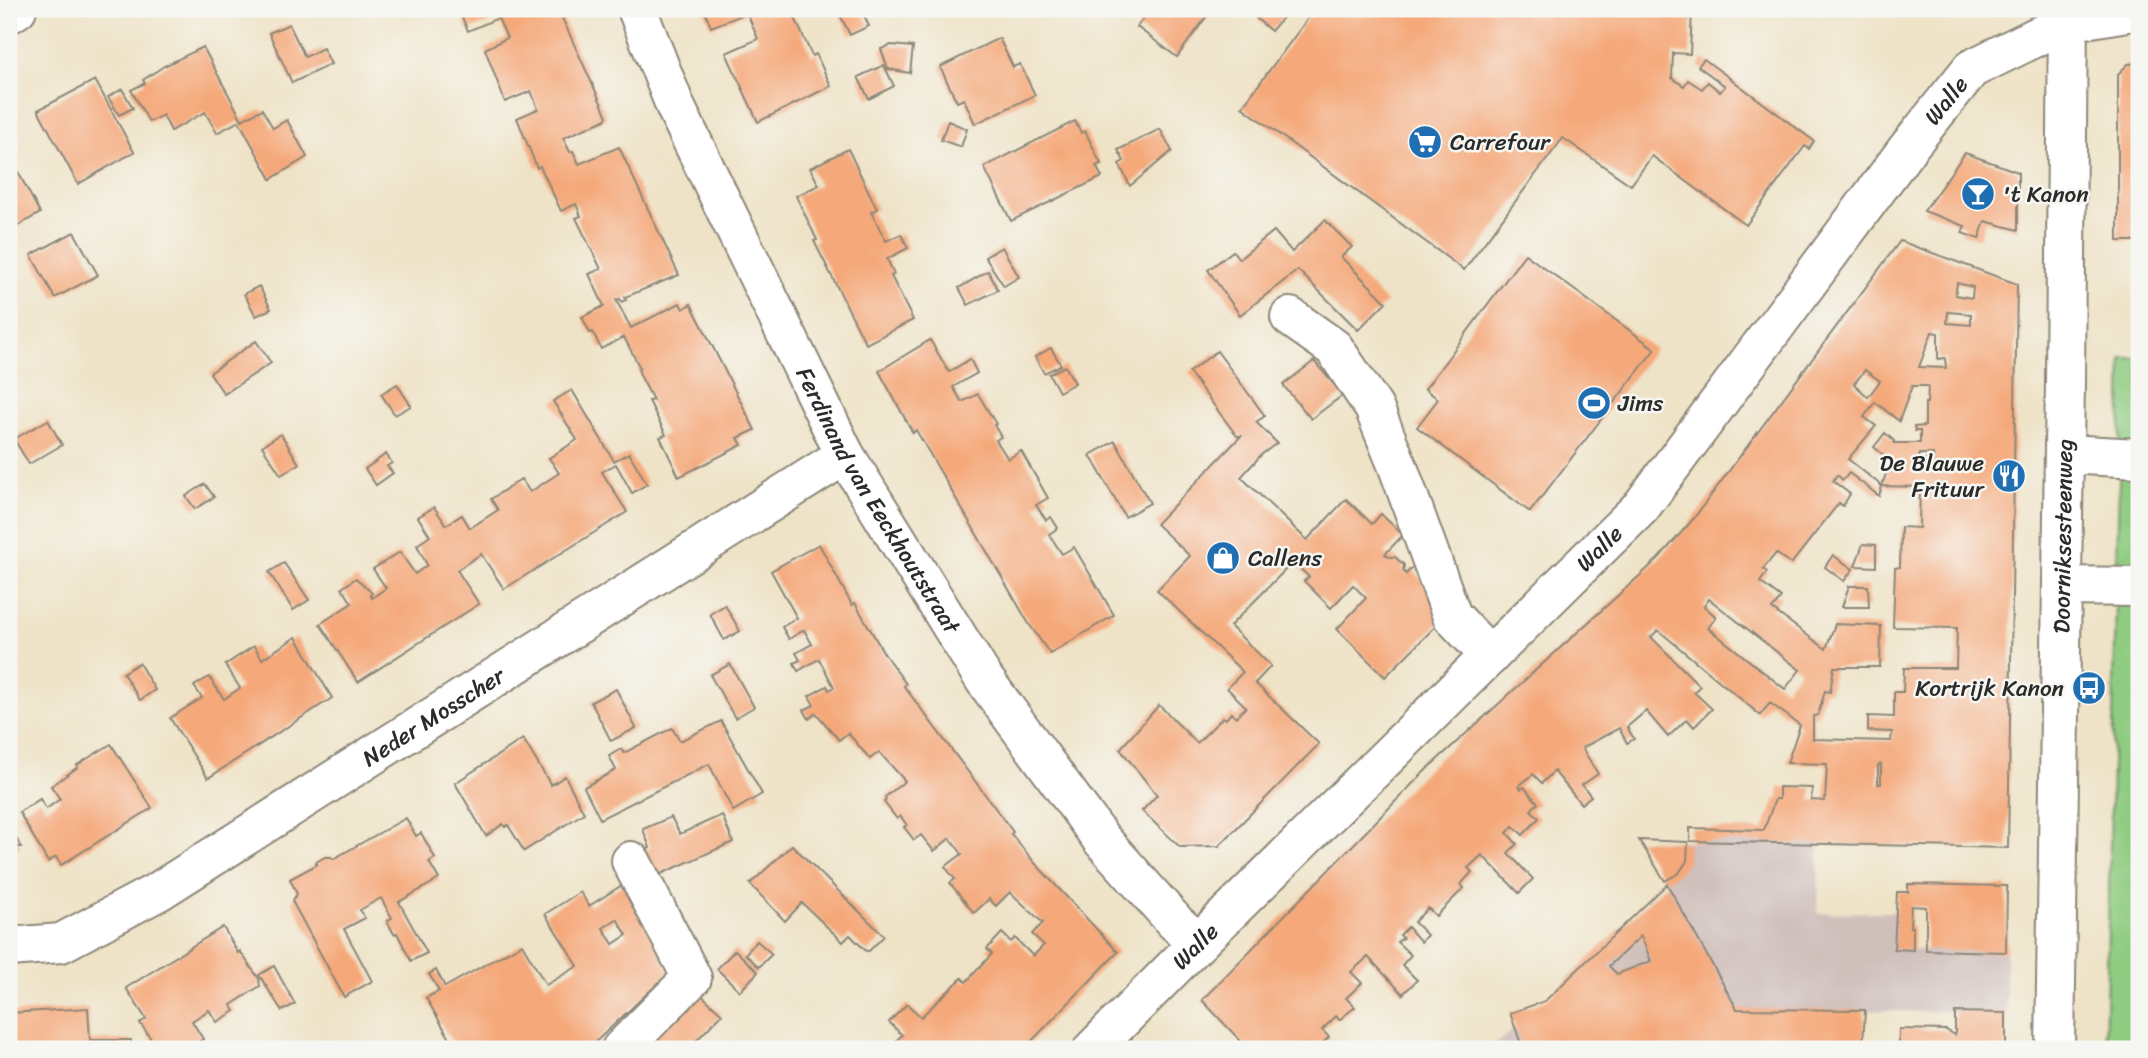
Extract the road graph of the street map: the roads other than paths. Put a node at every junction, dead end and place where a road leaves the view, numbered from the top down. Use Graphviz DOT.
graph roads {
  1 [pos="17,9"];
  2 [pos="637,9"];
  3 [pos="2139,10"];
  4 [pos="9,14"];
  5 [pos="2067,15"];
  6 [pos="1290,317"];
  7 [pos="845,454"];
  8 [pos="2064,454"];
  9 [pos="2139,458"];
  10 [pos="2062,586"];
  11 [pos="2139,587"];
  12 [pos="1490,656"];
  13 [pos="631,861"];
  14 [pos="1198,943"];
  15 [pos="9,947"];
  16 [pos="621,1049"];
  17 [pos="1093,1049"];
  18 [pos="2055,1049"];
  1 -- 4 [label="street"];
  2 -- 7 [label="street, Ferdinand van Eeckhoutstraat"];
  3 -- 5 [label="street, Walle"];
  5 -- 8 [label="street, Doorniksesteenweg"];
  5 -- 12 [label="street, Walle"];
  6 -- 12 [label="street"];
  7 -- 14 [label="street, Ferdinand van Eeckhoutstraat"];
  7 -- 15 [label="street, Neder Mosscher"];
  8 -- 9 [label="street"];
  8 -- 10 [label="street, Doorniksesteenweg"];
  10 -- 11 [label="street"];
  10 -- 18 [label="street, Doorniksesteenweg"];
  12 -- 14 [label="street, Walle"];
  13 -- 16 [label="street"];
  14 -- 17 [label="street, Walle"];
}
